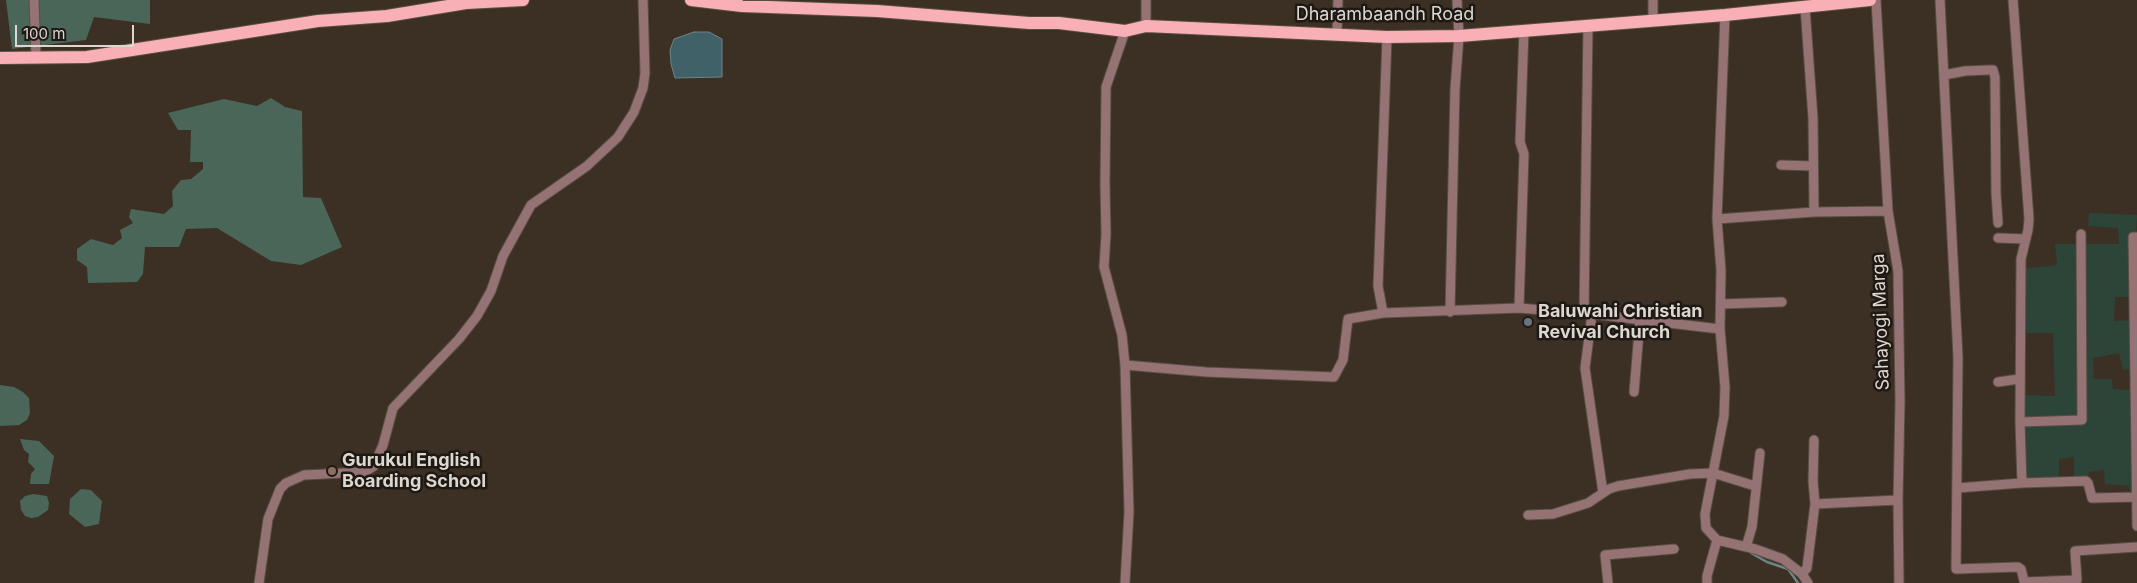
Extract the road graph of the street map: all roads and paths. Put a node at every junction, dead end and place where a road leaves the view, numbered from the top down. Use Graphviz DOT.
graph roads {
  1 [pos="34,0"];
  2 [pos="524,0"];
  3 [pos="643,0"];
  4 [pos="692,0"];
  5 [pos="1146,0"];
  6 [pos="1338,0"];
  7 [pos="1457,0"];
  8 [pos="1653,0"];
  9 [pos="1870,0"];
  10 [pos="1876,0"];
  11 [pos="1940,0"];
  12 [pos="2013,0"];
  13 [pos="743,3"];
  14 [pos="1805,6"];
  15 [pos="1725,15"];
  16 [pos="1653,21"];
  17 [pos="1146,26"];
  18 [pos="1588,26"];
  19 [pos="1524,30"];
  20 [pos="1125,32"];
  21 [pos="1337,34"];
  22 [pos="1459,36"];
  23 [pos="1387,37"];
  24 [pos="0,58"];
  25 [pos="36,58"];
  26 [pos="1944,75"];
  27 [pos="1781,165"];
  28 [pos="1813,166"];
  29 [pos="1814,212"];
  30 [pos="1888,212"];
  31 [pos="1717,219"];
  32 [pos="1998,223"];
  33 [pos="2081,234"];
  34 [pos="2137,237"];
  35 [pos="1998,238"];
  36 [pos="2026,238"];
  37 [pos="1782,302"];
  38 [pos="1721,304"];
  39 [pos="1519,308"];
  40 [pos="1450,312"];
  41 [pos="1383,313"];
  42 [pos="1588,314"];
  43 [pos="1640,320"];
  44 [pos="1720,330"];
  45 [pos="1125,365"];
  46 [pos="2019,379"];
  47 [pos="2136,381"];
  48 [pos="1998,382"];
  49 [pos="1634,392"];
  50 [pos="2020,422"];
  51 [pos="1814,440"];
  52 [pos="1760,453"];
  53 [pos="1713,473"];
  54 [pos="2022,483"];
  55 [pos="1755,486"];
  56 [pos="1957,488"];
  57 [pos="1603,493"];
  58 [pos="2136,497"];
  59 [pos="1898,500"];
  60 [pos="1815,504"];
  61 [pos="1528,515"];
  62 [pos="2137,526"];
  63 [pos="1717,540"];
  64 [pos="1746,547"];
  65 [pos="2137,547"];
  66 [pos="1674,549"];
  67 [pos="1802,574"];
  68 [pos="259,583"];
  69 [pos="1125,583"];
  70 [pos="1608,583"];
  71 [pos="1707,583"];
  72 [pos="1808,583"];
  73 [pos="1899,583"];
  1 -- 25 [label="street"];
  2 -- 25 [label="main road"];
  3 -- 68 [label="street"];
  4 -- 13 [label="main road, Dharambaandh Road"];
  5 -- 17 [label="street"];
  6 -- 21 [label="street"];
  7 -- 22 [label="street"];
  8 -- 16 [label="street"];
  9 -- 14 [label="main road, Dharambaandh Road"];
  10 -- 30 [label="street, Sahayogi Marga"];
  11 -- 26 [label="street"];
  12 -- 36 [label="street"];
  13 -- 20 [label="main road, Dharambaandh Road"];
  14 -- 15 [label="main road, Dharambaandh Road"];
  14 -- 28 [label="street"];
  15 -- 16 [label="main road, Dharambaandh Road"];
  15 -- 31 [label="street"];
  16 -- 18 [label="main road, Dharambaandh Road"];
  17 -- 20 [label="main road, Dharambaandh Road"];
  17 -- 21 [label="main road, Dharambaandh Road"];
  18 -- 19 [label="main road, Dharambaandh Road"];
  18 -- 42 [label="street"];
  19 -- 22 [label="main road, Dharambaandh Road"];
  19 -- 39 [label="street"];
  20 -- 45 [label="street"];
  21 -- 23 [label="main road, Dharambaandh Road"];
  22 -- 23 [label="main road, Dharambaandh Road"];
  22 -- 40 [label="street"];
  23 -- 41 [label="street"];
  24 -- 25 [label="main road"];
  26 -- 32 [label="street"];
  26 -- 56 [label="street"];
  27 -- 28 [label="street"];
  28 -- 29 [label="street"];
  29 -- 30 [label="street"];
  29 -- 31 [label="street"];
  30 -- 59 [label="street, Sahayogi Marga"];
  31 -- 38 [label="street"];
  33 -- 50 [label="street"];
  34 -- 47 [label="street"];
  35 -- 36 [label="street"];
  36 -- 46 [label="street"];
  37 -- 38 [label="street"];
  38 -- 44 [label="street"];
  39 -- 40 [label="street"];
  39 -- 42 [label="street"];
  40 -- 41 [label="street"];
  41 -- 45 [label="street"];
  42 -- 43 [label="street"];
  42 -- 57 [label="street"];
  43 -- 44 [label="street"];
  43 -- 49 [label="street"];
  44 -- 53 [label="street"];
  45 -- 69 [label="street"];
  46 -- 48 [label="street"];
  46 -- 50 [label="street"];
  47 -- 58 [label="street"];
  50 -- 54 [label="street"];
  51 -- 60 [label="street"];
  52 -- 55 [label="street"];
  53 -- 55 [label="street"];
  53 -- 57 [label="street"];
  53 -- 63 [label="street"];
  54 -- 56 [label="street"];
  54 -- 58 [label="street"];
  55 -- 64 [label="street"];
  56 -- 65 [label="street"];
  57 -- 61 [label="street"];
  58 -- 62 [label="street"];
  59 -- 60 [label="street"];
  59 -- 73 [label="street, Sahayogi Marga"];
  60 -- 67 [label="street"];
  63 -- 64 [label="street"];
  63 -- 71 [label="street"];
  64 -- 67 [label="street"];
  66 -- 70 [label="street"];
  67 -- 72 [label="street"];
}
